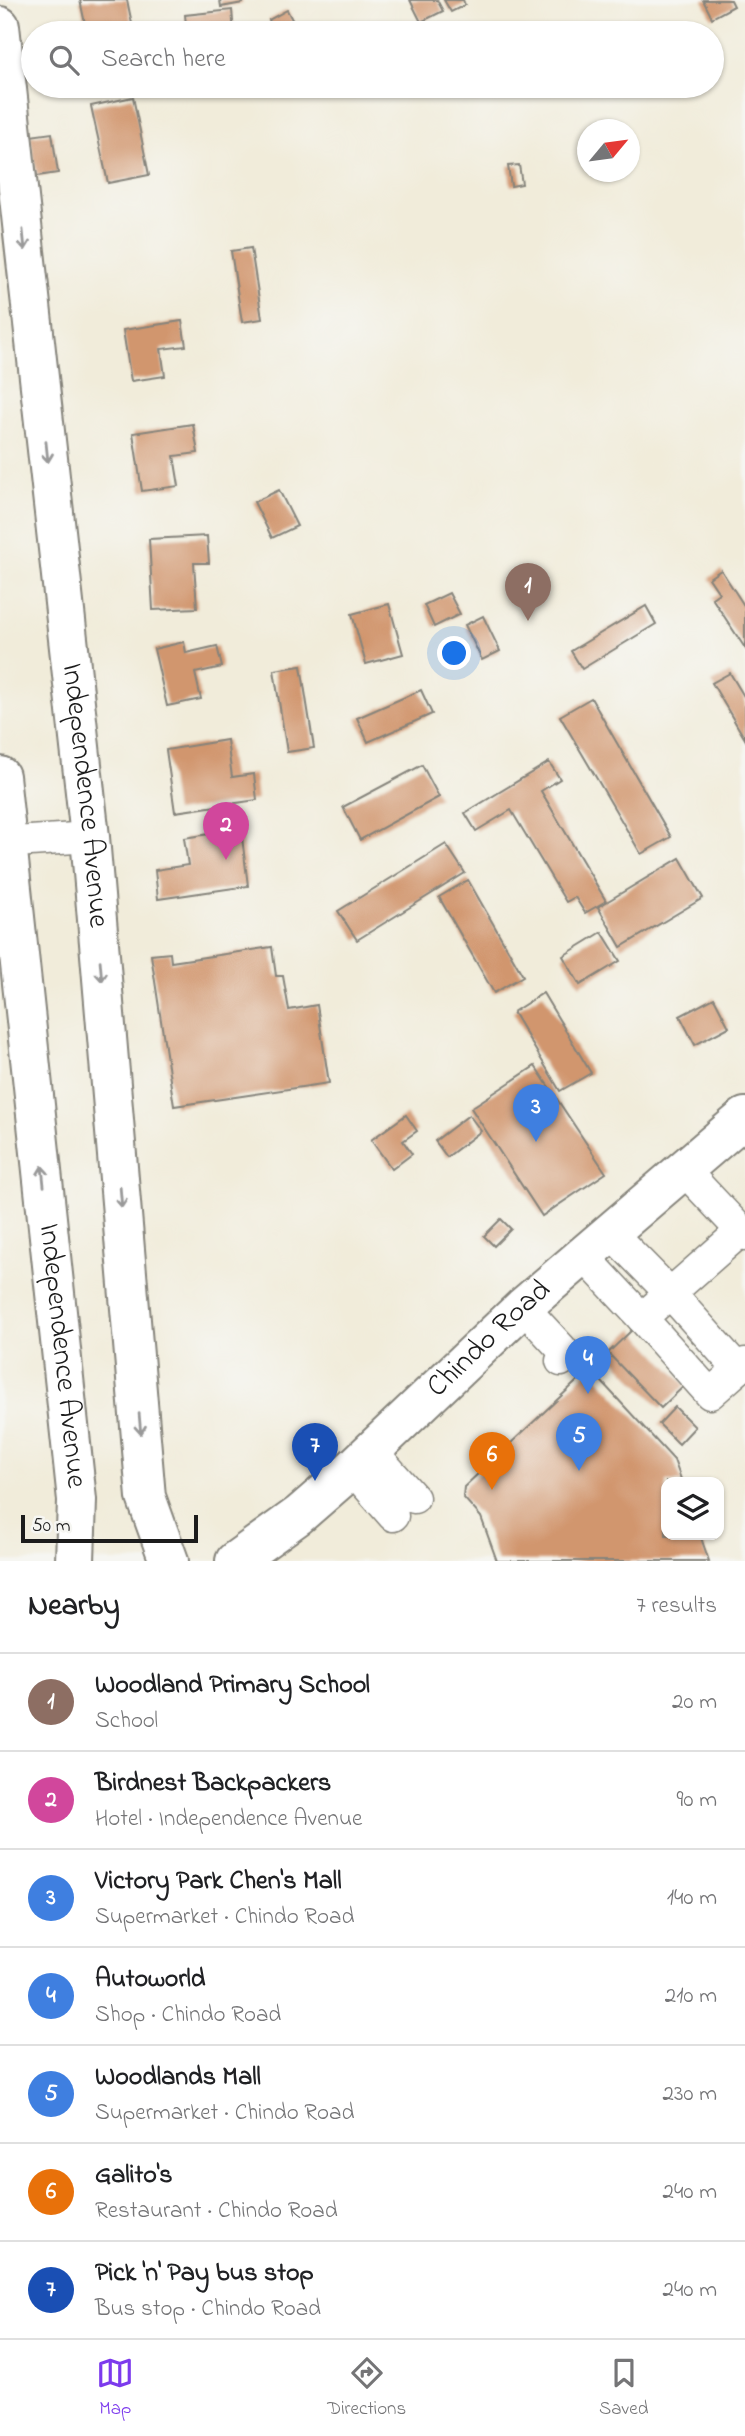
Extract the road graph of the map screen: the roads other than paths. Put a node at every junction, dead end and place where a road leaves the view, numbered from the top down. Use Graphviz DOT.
graph roads {
  1 [pos="0,26"];
  2 [pos="0,776"];
  3 [pos="90,837"];
  4 [pos="4,843"];
  5 [pos="0,911"];
  6 [pos="19,948"];
  7 [pos="745,1117"];
  8 [pos="745,1138"];
  9 [pos="688,1174"];
  10 [pos="743,1233"];
  11 [pos="602,1249"];
  12 [pos="670,1293"];
  13 [pos="529,1312"];
  14 [pos="642,1318"];
  15 [pos="561,1361"];
  16 [pos="742,1366"];
  17 [pos="368,1466"];
  18 [pos="404,1507"];
  19 [pos="75,1561"];
  20 [pos="169,1561"];
  21 [pos="235,1561"];
  22 [pos="280,1561"];
  1 -- 3 [label="main road, Independence Avenue, one-way"];
  2 -- 4 [label="main road, Independence Avenue"];
  3 -- 4 [label="street"];
  3 -- 20 [label="main road, Independence Avenue, one-way"];
  4 -- 6 [label="main road, Independence Avenue"];
  5 -- 6 [label="street"];
  19 -- 6 [label="main road, Independence Avenue, one-way"];
  7 -- 9 [label="main road, Chindo Road"];
  8 -- 9 [label="main road, Chindo Road"];
  9 -- 10 [label="street"];
  9 -- 11 [label="main road, Chindo Road"];
  10 -- 12 [label="street"];
  11 -- 12 [label="street"];
  11 -- 13 [label="main road, Chindo Road"];
  11 -- 14 [label="street"];
  12 -- 14 [label="street"];
  12 -- 16 [label="street"];
  13 -- 15 [label="street"];
  13 -- 17 [label="main road, Chindo Road"];
  14 -- 16 [label="street"];
  17 -- 18 [label="street"];
  17 -- 21 [label="main road, Chindo Road"];
  17 -- 22 [label="main road, Chindo Road"];
}
